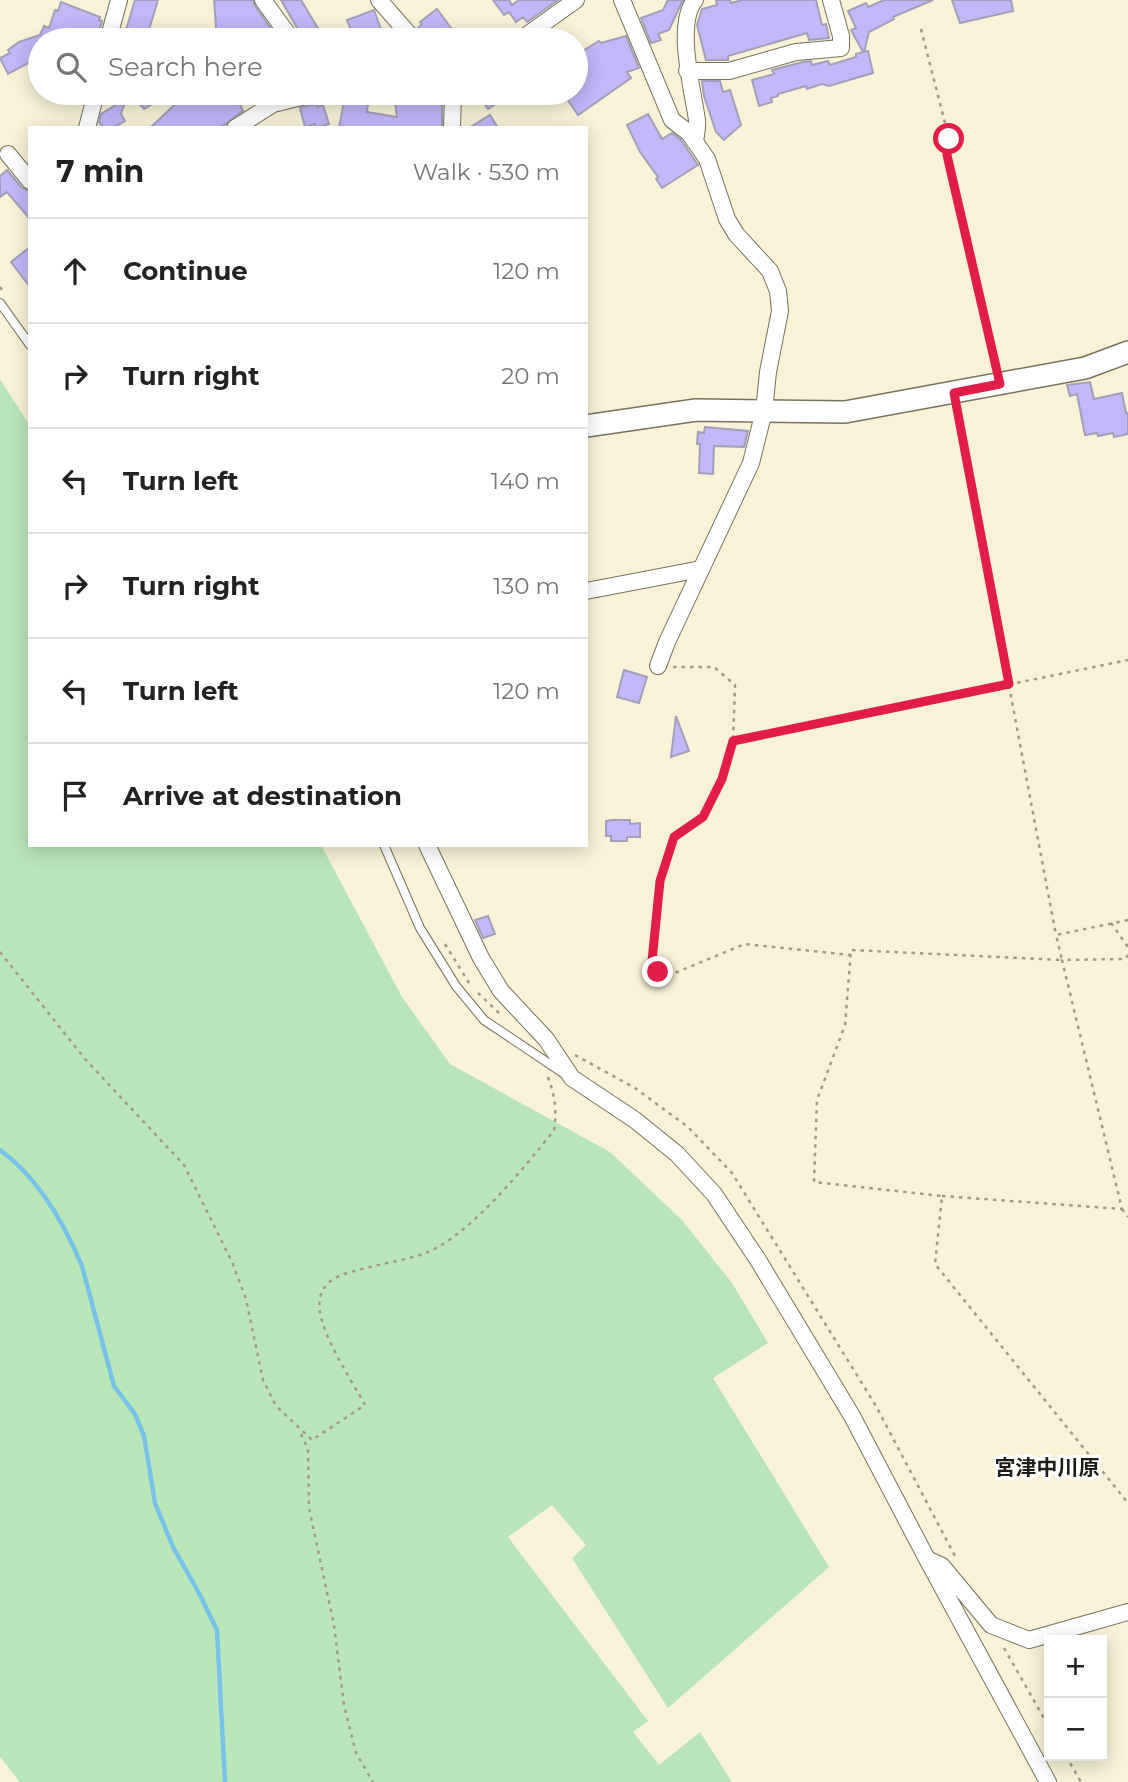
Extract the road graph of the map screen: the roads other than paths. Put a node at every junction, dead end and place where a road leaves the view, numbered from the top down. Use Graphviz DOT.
graph roads {
  1 [pos="119,0"];
  2 [pos="262,0"];
  3 [pos="379,0"];
  4 [pos="576,0"];
  5 [pos="622,0"];
  6 [pos="695,0"];
  7 [pos="837,1"];
  8 [pos="111,28"];
  9 [pos="283,28"];
  10 [pos="404,28"];
  11 [pos="537,28"];
  12 [pos="687,71"];
  13 [pos="93,105"];
  14 [pos="271,105"];
  15 [pos="453,105"];
  16 [pos="88,126"];
  17 [pos="238,126"];
  18 [pos="452,126"];
  19 [pos="695,142"];
  20 [pos="8,154"];
  21 [pos="28,179"];
  22 [pos="0,303"];
  23 [pos="28,342"];
  24 [pos="1128,352"];
  25 [pos="764,411"];
  26 [pos="588,426"];
  27 [pos="701,569"];
  28 [pos="588,591"];
  29 [pos="658,666"];
  30 [pos="385,847"];
  31 [pos="428,847"];
  32 [pos="572,1079"];
  33 [pos="927,1559"];
  34 [pos="1128,1612"];
  35 [pos="1048,1782"];
  1 -- 8 [label="street"];
  2 -- 9 [label="street"];
  3 -- 10 [label="street"];
  4 -- 11 [label="street"];
  5 -- 19 [label="street"];
  6 -- 12 [label="street"];
  7 -- 12 [label="street"];
  12 -- 19 [label="street"];
  13 -- 16 [label="street"];
  14 -- 17 [label="street"];
  15 -- 18 [label="street"];
  19 -- 25 [label="street"];
  20 -- 21 [label="street"];
  22 -- 23 [label="lane"];
  24 -- 25 [label="street"];
  25 -- 26 [label="street"];
  25 -- 27 [label="street"];
  27 -- 28 [label="street"];
  27 -- 29 [label="street"];
  30 -- 32 [label="lane"];
  31 -- 32 [label="street"];
  32 -- 33 [label="street"];
  33 -- 34 [label="street"];
  33 -- 35 [label="street"];
}
